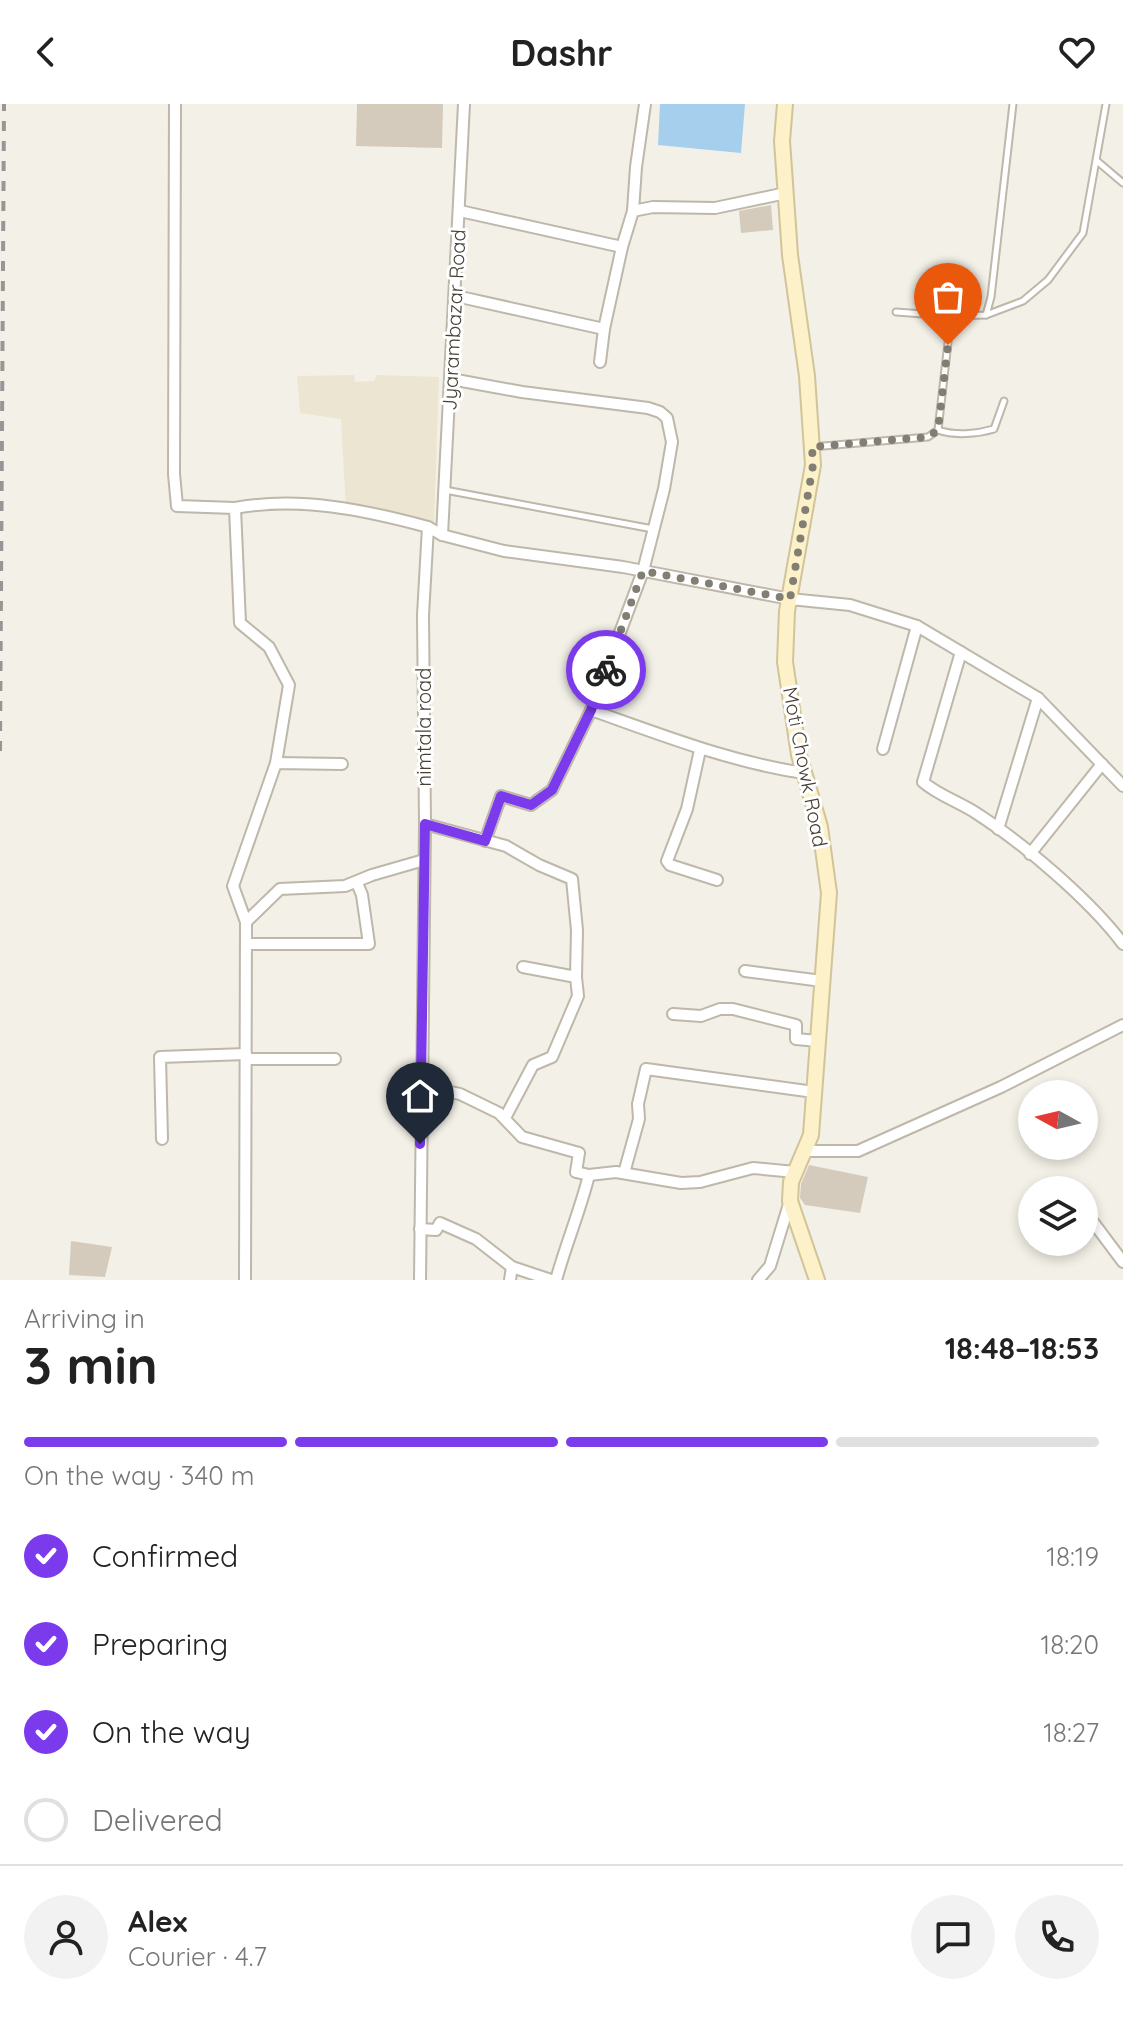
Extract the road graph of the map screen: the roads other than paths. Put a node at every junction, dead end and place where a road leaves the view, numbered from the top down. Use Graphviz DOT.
graph roads {
  1 [pos="175,104"];
  2 [pos="464,104"];
  3 [pos="645,104"];
  4 [pos="785,104"];
  5 [pos="1013,104"];
  6 [pos="1106,104"];
  7 [pos="1096,160"];
  8 [pos="1123,183"];
  9 [pos="786,193"];
  10 [pos="460,211"];
  11 [pos="633,211"];
  12 [pos="622,247"];
  13 [pos="456,296"];
  14 [pos="896,312"];
  15 [pos="986,315"];
  16 [pos="951,316"];
  17 [pos="604,329"];
  18 [pos="600,362"];
  19 [pos="451,379"];
  20 [pos="1004,401"];
  21 [pos="938,430"];
  22 [pos="812,447"];
  23 [pos="445,490"];
  24 [pos="235,508"];
  25 [pos="428,527"];
  26 [pos="653,529"];
  27 [pos="442,535"];
  28 [pos="643,571"];
  29 [pos="790,599"];
  30 [pos="917,626"];
  31 [pos="961,652"];
  32 [pos="1038,698"];
  33 [pos="591,710"];
  34 [pos="883,749"];
  35 [pos="700,750"];
  36 [pos="276,763"];
  37 [pos="342,764"];
  38 [pos="1102,764"];
  39 [pos="804,773"];
  40 [pos="1123,786"];
  41 [pos="425,824"];
  42 [pos="998,829"];
  43 [pos="485,841"];
  44 [pos="1030,854"];
  45 [pos="424,860"];
  46 [pos="717,880"];
  47 [pos="357,883"];
  48 [pos="246,922"];
  49 [pos="246,944"];
  50 [pos="1123,944"];
  51 [pos="523,967"];
  52 [pos="745,971"];
  53 [pos="576,977"];
  54 [pos="822,981"];
  55 [pos="673,1014"];
  56 [pos="1123,1025"];
  57 [pos="818,1041"];
  58 [pos="246,1057"];
  59 [pos="335,1059"];
  60 [pos="421,1086"];
  61 [pos="814,1092"];
  62 [pos="505,1118"];
  63 [pos="162,1139"];
  64 [pos="804,1151"];
  65 [pos="795,1172"];
  66 [pos="624,1173"];
  67 [pos="589,1175"];
  68 [pos="790,1201"];
  69 [pos="420,1229"];
  70 [pos="1098,1229"];
  71 [pos="1123,1262"];
  72 [pos="512,1267"];
  73 [pos="245,1280"];
  74 [pos="420,1280"];
  75 [pos="510,1280"];
  76 [pos="553,1280"];
  77 [pos="758,1280"];
  78 [pos="817,1280"];
  1 -- 24 [label="street"];
  2 -- 10 [label="street, Jyarambazar Road"];
  3 -- 11 [label="street"];
  4 -- 9 [label="street, Moti Chowk Road"];
  5 -- 15 [label="lane"];
  6 -- 7 [label="lane"];
  7 -- 8 [label="lane"];
  7 -- 15 [label="lane"];
  9 -- 11 [label="street"];
  9 -- 22 [label="street, Moti Chowk Road"];
  10 -- 12 [label="street"];
  10 -- 13 [label="street, Jyarambazar Road"];
  11 -- 12 [label="street"];
  12 -- 17 [label="street"];
  13 -- 17 [label="street"];
  13 -- 19 [label="street, Jyarambazar Road"];
  14 -- 16 [label="lane"];
  15 -- 16 [label="lane"];
  16 -- 21 [label="lane"];
  17 -- 18 [label="street"];
  19 -- 23 [label="street, Jyarambazar Road"];
  19 -- 26 [label="street"];
  20 -- 21 [label="lane"];
  21 -- 22 [label="lane"];
  22 -- 29 [label="street, Moti Chowk Road"];
  23 -- 26 [label="lane"];
  23 -- 27 [label="street, Jyarambazar Road"];
  24 -- 25 [label="street"];
  24 -- 36 [label="street"];
  25 -- 27 [label="street"];
  25 -- 41 [label="street, nimtala road"];
  26 -- 28 [label="street"];
  27 -- 28 [label="street"];
  28 -- 29 [label="street"];
  28 -- 33 [label="street"];
  29 -- 30 [label="street"];
  29 -- 39 [label="street, Moti Chowk Road"];
  30 -- 31 [label="street"];
  30 -- 34 [label="street"];
  31 -- 32 [label="street"];
  31 -- 42 [label="street"];
  32 -- 38 [label="street"];
  32 -- 42 [label="street"];
  33 -- 35 [label="street"];
  33 -- 43 [label="street"];
  35 -- 39 [label="street"];
  35 -- 46 [label="street"];
  36 -- 37 [label="street"];
  36 -- 48 [label="street"];
  38 -- 40 [label="street"];
  38 -- 44 [label="street"];
  39 -- 54 [label="street, Moti Chowk Road"];
  41 -- 43 [label="street"];
  41 -- 45 [label="street, nimtala road"];
  42 -- 44 [label="street"];
  43 -- 53 [label="street"];
  44 -- 50 [label="street"];
  45 -- 47 [label="street"];
  45 -- 60 [label="street, nimtala road"];
  47 -- 48 [label="street"];
  47 -- 49 [label="street"];
  48 -- 49 [label="street"];
  49 -- 58 [label="street"];
  51 -- 53 [label="street"];
  52 -- 54 [label="street"];
  53 -- 62 [label="street"];
  54 -- 57 [label="street, Moti Chowk Road"];
  55 -- 57 [label="street"];
  56 -- 64 [label="street"];
  57 -- 61 [label="street, Moti Chowk Road"];
  58 -- 59 [label="street"];
  58 -- 63 [label="street"];
  58 -- 73 [label="street"];
  60 -- 62 [label="street"];
  60 -- 69 [label="street, nimtala road"];
  61 -- 64 [label="street, Moti Chowk Road"];
  61 -- 66 [label="street"];
  62 -- 67 [label="street"];
  64 -- 65 [label="street, Moti Chowk Road"];
  65 -- 66 [label="street"];
  65 -- 68 [label="street, Moti Chowk Road"];
  66 -- 67 [label="street"];
  67 -- 76 [label="street"];
  68 -- 77 [label="street"];
  68 -- 78 [label="street, Moti Chowk Road"];
  69 -- 72 [label="street"];
  69 -- 74 [label="street, nimtala road"];
  70 -- 71 [label="street"];
  72 -- 75 [label="street"];
  72 -- 76 [label="street"];
}
